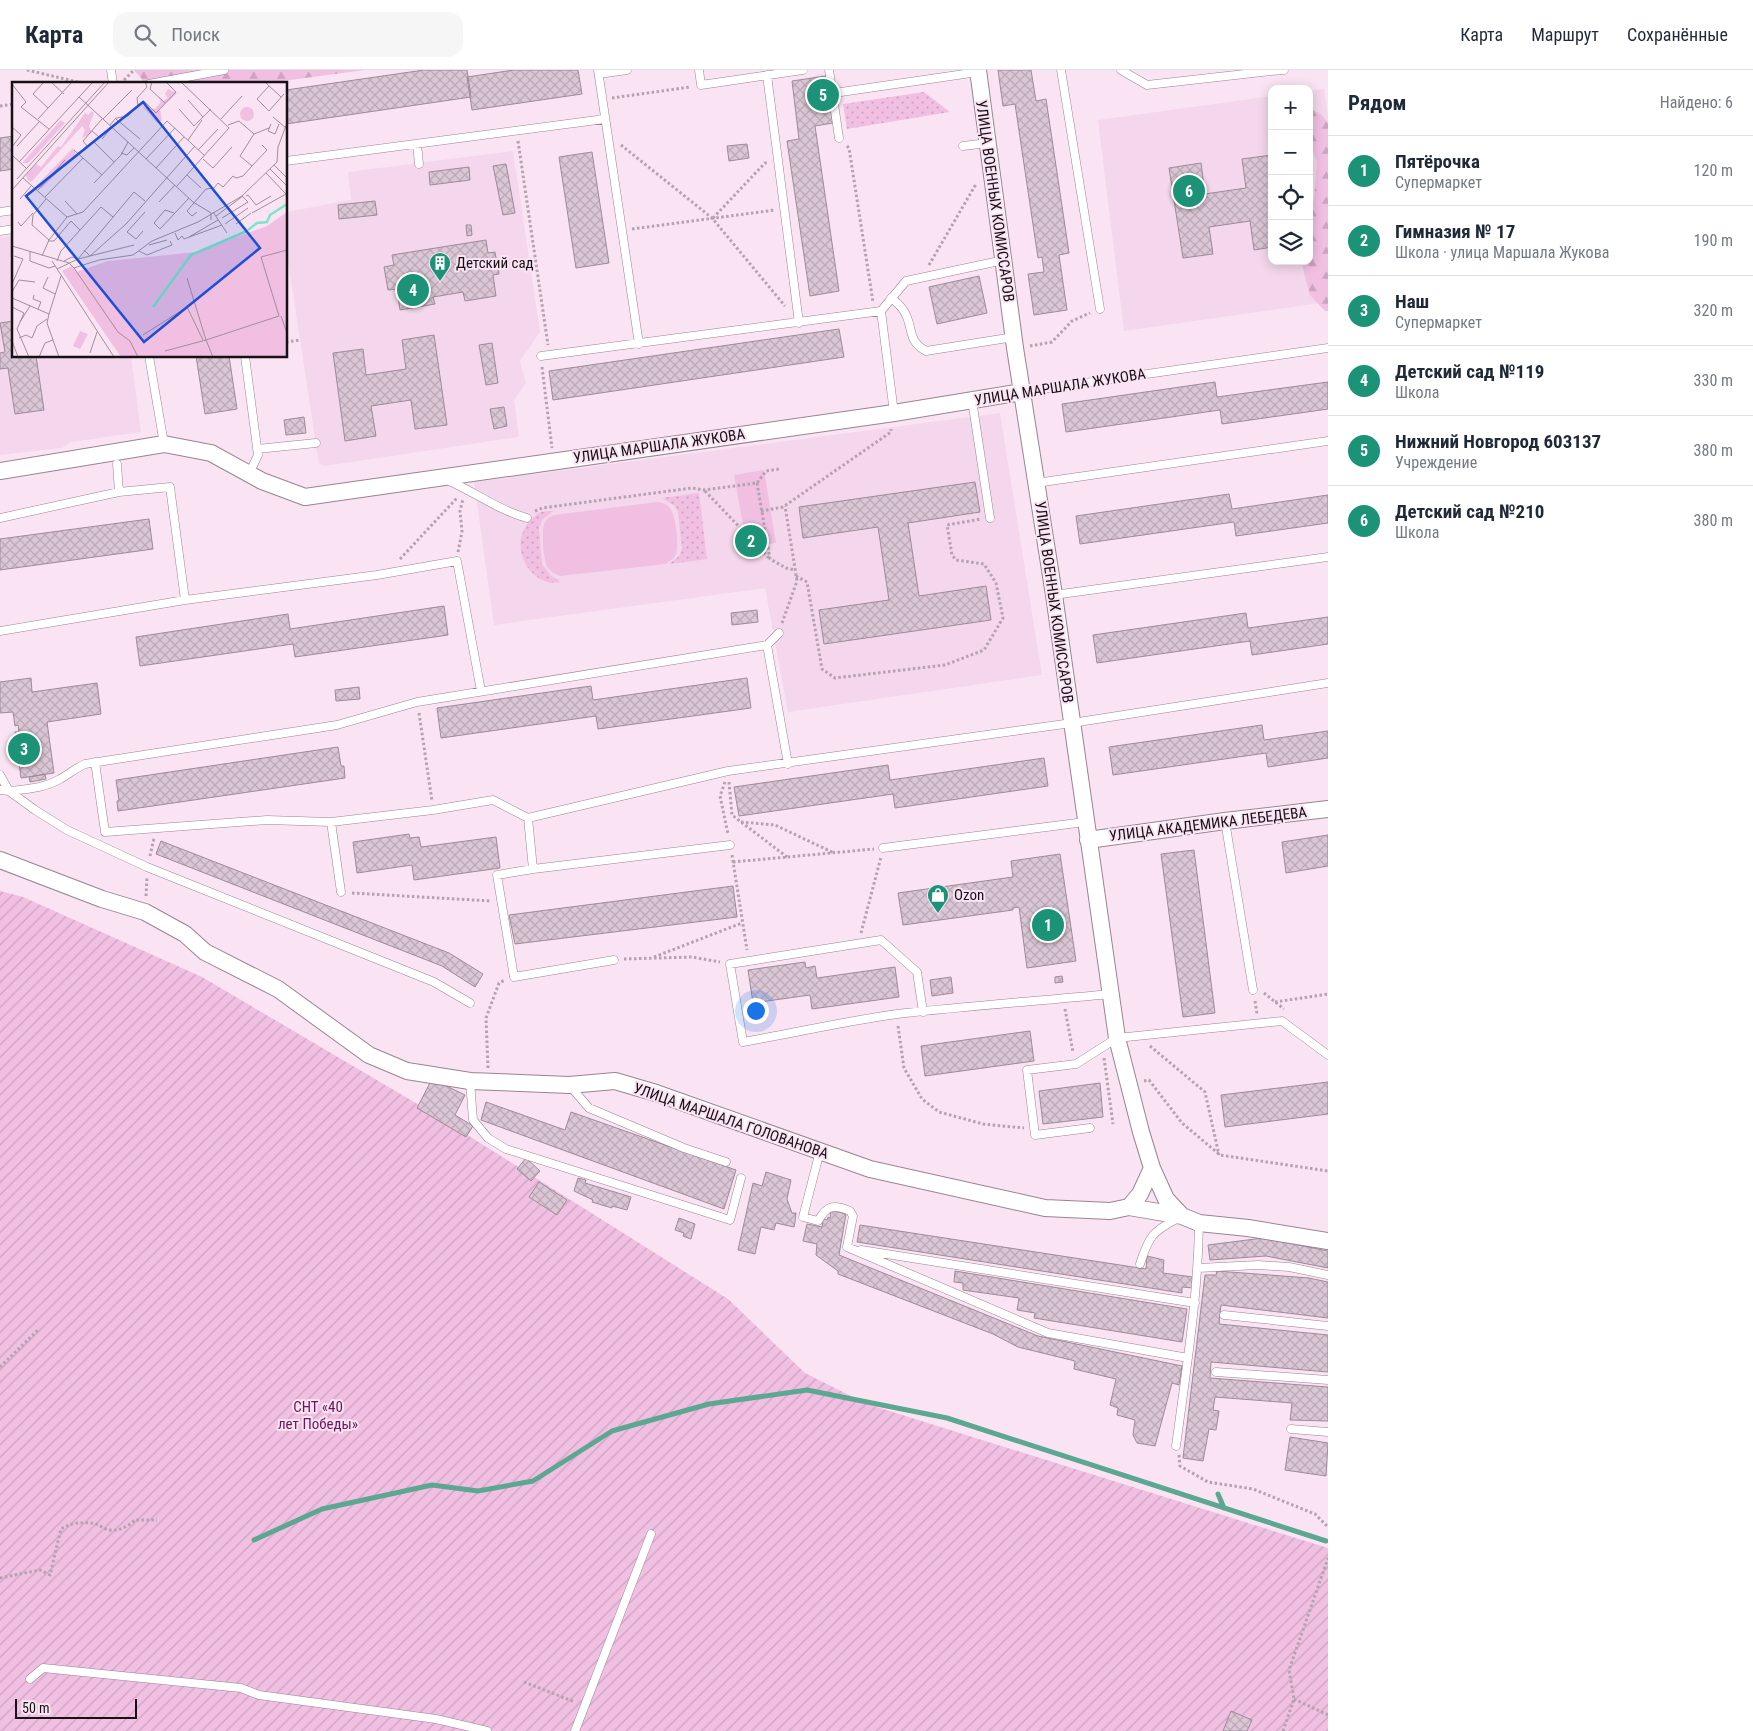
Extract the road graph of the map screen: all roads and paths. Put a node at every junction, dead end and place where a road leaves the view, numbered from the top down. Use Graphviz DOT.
graph roads {
  1 [pos="27,70"];
  2 [pos="134,70"];
  3 [pos="224,70"];
  4 [pos="627,70"];
  5 [pos="699,70"];
  6 [pos="803,70"];
  7 [pos="829,70"];
  8 [pos="1061,70"];
  9 [pos="1121,70"];
  10 [pos="1284,70"];
  11 [pos="978,71"];
  12 [pos="1272,71"];
  13 [pos="598,72"];
  14 [pos="767,75"];
  15 [pos="78,82"];
  16 [pos="122,82"];
  17 [pos="161,82"];
  18 [pos="701,85"];
  19 [pos="841,92"];
  20 [pos="602,99"];
  21 [pos="605,119"];
  22 [pos="516,131"];
  23 [pos="607,133"];
  24 [pos="839,138"];
  25 [pos="988,143"];
  26 [pos="417,144"];
  27 [pos="963,146"];
  28 [pos="288,161"];
  29 [pos="777,161"];
  30 [pos="990,161"];
  31 [pos="420,164"];
  32 [pos="783,209"];
  33 [pos="712,218"];
  34 [pos="622,230"];
  35 [pos="1004,260"];
  36 [pos="921,278"];
  37 [pos="891,298"];
  38 [pos="1100,309"];
  39 [pos="877,312"];
  40 [pos="799,322"];
  41 [pos="300,340"];
  42 [pos="288,342"];
  43 [pos="1014,343"];
  44 [pos="639,344"];
  45 [pos="1328,348"];
  46 [pos="550,355"];
  47 [pos="541,356"];
  48 [pos="149,358"];
  49 [pos="245,358"];
  50 [pos="1022,392"];
  51 [pos="972,400"];
  52 [pos="892,413"];
  53 [pos="1328,441"];
  54 [pos="316,443"];
  55 [pos="164,444"];
  56 [pos="552,448"];
  57 [pos="257,449"];
  58 [pos="117,464"];
  59 [pos="779,469"];
  60 [pos="0,471"];
  61 [pos="249,474"];
  62 [pos="441,477"];
  63 [pos="1036,482"];
  64 [pos="757,483"];
  65 [pos="466,488"];
  66 [pos="704,490"];
  67 [pos="119,492"];
  68 [pos="785,506"];
  69 [pos="761,511"];
  70 [pos="0,518"];
  71 [pos="527,518"];
  72 [pos="990,518"];
  73 [pos="414,545"];
  74 [pos="1328,557"];
  75 [pos="770,559"];
  76 [pos="457,561"];
  77 [pos="795,570"];
  78 [pos="796,576"];
  79 [pos="1054,595"];
  80 [pos="185,600"];
  81 [pos="0,631"];
  82 [pos="779,634"];
  83 [pos="767,645"];
  84 [pos="1328,683"];
  85 [pos="481,691"];
  86 [pos="417,702"];
  87 [pos="1072,723"];
  88 [pos="95,762"];
  89 [pos="788,764"];
  90 [pos="728,771"];
  91 [pos="0,776"];
  92 [pos="0,790"];
  93 [pos="9,791"];
  94 [pos="1328,809"];
  95 [pos="433,810"];
  96 [pos="528,818"];
  97 [pos="1225,821"];
  98 [pos="331,822"];
  99 [pos="741,822"];
  100 [pos="1085,822"];
  101 [pos="156,828"];
  102 [pos="1088,840"];
  103 [pos="730,845"];
  104 [pos="884,848"];
  105 [pos="834,853"];
  106 [pos="787,857"];
  107 [pos="0,860"];
  108 [pos="733,862"];
  109 [pos="147,867"];
  110 [pos="533,869"];
  111 [pos="342,892"];
  112 [pos="501,902"];
  113 [pos="145,912"];
  114 [pos="742,923"];
  115 [pos="858,943"];
  116 [pos="650,958"];
  117 [pos="614,960"];
  118 [pos="748,961"];
  119 [pos="730,964"];
  120 [pos="514,977"];
  121 [pos="1253,990"];
  122 [pos="1110,994"];
  123 [pos="1328,994"];
  124 [pos="1062,999"];
  125 [pos="1274,1002"];
  126 [pos="470,1003"];
  127 [pos="923,1012"];
  128 [pos="896,1014"];
  129 [pos="1259,1024"];
  130 [pos="1139,1036"];
  131 [pos="1117,1038"];
  132 [pos="1102,1048"];
  133 [pos="1328,1055"];
  134 [pos="1076,1064"];
  135 [pos="470,1081"];
  136 [pos="489,1081"];
  137 [pos="1128,1083"];
  138 [pos="569,1084"];
  139 [pos="1113,1124"];
  140 [pos="1090,1128"];
  141 [pos="1034,1129"];
  142 [pos="820,1151"];
  143 [pos="1220,1155"];
  144 [pos="726,1162"];
  145 [pos="1152,1168"];
  146 [pos="1328,1171"];
  147 [pos="741,1178"];
  148 [pos="1129,1207"];
  149 [pos="1182,1216"];
  150 [pos="1199,1223"];
  151 [pos="1328,1241"];
  152 [pos="847,1248"];
  153 [pos="1140,1264"];
  154 [pos="1198,1268"];
  155 [pos="1328,1275"];
  156 [pos="1195,1303"];
  157 [pos="1224,1315"];
  158 [pos="1328,1326"];
  159 [pos="39,1329"];
  160 [pos="1188,1358"];
  161 [pos="0,1367"];
  162 [pos="1216,1372"];
  163 [pos="1328,1380"];
  164 [pos="1291,1429"];
  165 [pos="1328,1432"];
  166 [pos="1176,1446"];
  167 [pos="1180,1458"];
  168 [pos="157,1520"];
  169 [pos="1328,1527"];
  170 [pos="651,1534"];
  171 [pos="1328,1558"];
  172 [pos="0,1578"];
  173 [pos="30,1679"];
  174 [pos="524,1682"];
  175 [pos="1294,1698"];
  176 [pos="586,1706"];
  177 [pos="1328,1715"];
  178 [pos="487,1731"];
  179 [pos="575,1731"];
  180 [pos="1283,1731"];
  1 -- 15 [label="path"];
  2 -- 16 [label="path"];
  3 -- 17 [label="lane"];
  4 -- 13 [label="lane"];
  5 -- 18 [label="lane"];
  6 -- 14 [label="lane"];
  7 -- 24 [label="lane"];
  8 -- 38 [label="lane"];
  9 -- 12 [label="lane"];
  10 -- 12 [label="lane"];
  11 -- 19 [label="lane"];
  11 -- 25 [label="street, УЛИЦА ВОЕННЫХ КОМИССАРОВ"];
  13 -- 20 [label="lane"];
  14 -- 18 [label="lane"];
  14 -- 29 [label="lane"];
  18 -- 20 [label="path"];
  20 -- 21 [label="lane"];
  21 -- 22 [label="lane"];
  21 -- 23 [label="lane"];
  22 -- 26 [label="lane"];
  22 -- 46 [label="path"];
  23 -- 33 [label="path"];
  23 -- 34 [label="lane"];
  24 -- 39 [label="path"];
  25 -- 27 [label="lane"];
  25 -- 30 [label="street, УЛИЦА ВОЕННЫХ КОМИССАРОВ"];
  26 -- 28 [label="lane"];
  26 -- 31 [label="lane"];
  29 -- 32 [label="lane"];
  29 -- 33 [label="path"];
  30 -- 35 [label="street, УЛИЦА ВОЕННЫХ КОМИССАРОВ"];
  30 -- 36 [label="path"];
  32 -- 33 [label="path"];
  32 -- 40 [label="lane"];
  33 -- 34 [label="path"];
  33 -- 40 [label="path"];
  34 -- 44 [label="lane"];
  35 -- 36 [label="lane"];
  35 -- 43 [label="street, УЛИЦА ВОЕННЫХ КОМИССАРОВ"];
  36 -- 37 [label="lane"];
  37 -- 39 [label="lane"];
  37 -- 43 [label="lane"];
  38 -- 43 [label="path"];
  39 -- 40 [label="lane"];
  39 -- 52 [label="lane"];
  40 -- 44 [label="lane"];
  41 -- 42 [label="path"];
  43 -- 50 [label="street, УЛИЦА ВОЕННЫХ КОМИССАРОВ"];
  44 -- 46 [label="lane"];
  45 -- 50 [label="lane, УЛИЦА МАРШАЛА ЖУКОВА"];
  46 -- 47 [label="lane"];
  47 -- 56 [label="path"];
  48 -- 55 [label="lane"];
  49 -- 57 [label="lane"];
  50 -- 51 [label="street, УЛИЦА МАРШАЛА ЖУКОВА"];
  50 -- 63 [label="street, УЛИЦА ВОЕННЫХ КОМИССАРОВ"];
  51 -- 52 [label="street, УЛИЦА МАРШАЛА ЖУКОВА"];
  51 -- 72 [label="lane"];
  52 -- 62 [label="street, УЛИЦА МАРШАЛА ЖУКОВА"];
  52 -- 68 [label="path"];
  53 -- 63 [label="lane"];
  54 -- 57 [label="lane"];
  55 -- 60 [label="street, УЛИЦА МАРШАЛА ЖУКОВА"];
  55 -- 61 [label="street, УЛИЦА МАРШАЛА ЖУКОВА"];
  57 -- 61 [label="lane"];
  58 -- 67 [label="lane"];
  59 -- 64 [label="path"];
  61 -- 62 [label="street, УЛИЦА МАРШАЛА ЖУКОВА"];
  62 -- 65 [label="lane"];
  63 -- 79 [label="street, УЛИЦА ВОЕННЫХ КОМИССАРОВ"];
  64 -- 66 [label="path"];
  64 -- 69 [label="path"];
  65 -- 71 [label="lane"];
  65 -- 73 [label="path"];
  65 -- 76 [label="path"];
  66 -- 71 [label="path"];
  66 -- 75 [label="path"];
  67 -- 70 [label="lane"];
  67 -- 80 [label="lane"];
  68 -- 69 [label="path"];
  68 -- 77 [label="path"];
  69 -- 75 [label="path"];
  72 -- 78 [label="path"];
  74 -- 79 [label="lane"];
  75 -- 77 [label="path"];
  76 -- 80 [label="lane"];
  76 -- 85 [label="lane"];
  77 -- 78 [label="path"];
  78 -- 82 [label="path"];
  79 -- 87 [label="street, УЛИЦА ВОЕННЫХ КОМИССАРОВ"];
  80 -- 81 [label="lane"];
  82 -- 83 [label="lane"];
  83 -- 85 [label="lane"];
  83 -- 89 [label="lane"];
  84 -- 87 [label="lane"];
  85 -- 86 [label="lane"];
  86 -- 88 [label="lane"];
  86 -- 95 [label="path"];
  87 -- 89 [label="lane"];
  87 -- 100 [label="street, УЛИЦА ВОЕННЫХ КОМИССАРОВ"];
  88 -- 93 [label="lane"];
  88 -- 101 [label="lane"];
  89 -- 90 [label="lane"];
  90 -- 96 [label="lane"];
  90 -- 99 [label="path"];
  90 -- 103 [label="path"];
  91 -- 93 [label="lane"];
  92 -- 93 [label="lane"];
  93 -- 109 [label="lane"];
  94 -- 97 [label="street, УЛИЦА АКАДЕМИКА ЛЕБЕДЕВА"];
  95 -- 96 [label="lane"];
  95 -- 98 [label="lane"];
  96 -- 110 [label="lane"];
  97 -- 102 [label="street, УЛИЦА АКАДЕМИКА ЛЕБЕДЕВА"];
  97 -- 121 [label="lane"];
  98 -- 101 [label="lane"];
  98 -- 111 [label="lane"];
  99 -- 105 [label="path"];
  99 -- 106 [label="path"];
  100 -- 102 [label="street, УЛИЦА ВОЕННЫХ КОМИССАРОВ"];
  100 -- 104 [label="lane"];
  101 -- 109 [label="path"];
  102 -- 122 [label="street, УЛИЦА ВОЕННЫХ КОМИССАРОВ"];
  103 -- 108 [label="path"];
  103 -- 110 [label="lane"];
  104 -- 105 [label="path"];
  104 -- 115 [label="path"];
  105 -- 106 [label="path"];
  106 -- 108 [label="path"];
  107 -- 113 [label="street, УЛИЦА МАРШАЛА ГОЛОВАНОВА"];
  108 -- 114 [label="path"];
  109 -- 113 [label="path"];
  109 -- 126 [label="lane"];
  110 -- 112 [label="lane"];
  111 -- 112 [label="path"];
  112 -- 120 [label="lane"];
  113 -- 135 [label="street, УЛИЦА МАРШАЛА ГОЛОВАНОВА"];
  114 -- 116 [label="path"];
  114 -- 118 [label="path"];
  115 -- 118 [label="lane"];
  115 -- 127 [label="lane"];
  116 -- 117 [label="path"];
  116 -- 119 [label="path"];
  117 -- 120 [label="lane"];
  118 -- 119 [label="lane"];
  119 -- 128 [label="lane"];
  120 -- 136 [label="path"];
  121 -- 129 [label="path"];
  122 -- 124 [label="lane"];
  122 -- 131 [label="street, УЛИЦА ВОЕННЫХ КОМИССАРОВ"];
  123 -- 125 [label="path"];
  124 -- 127 [label="lane"];
  124 -- 134 [label="path"];
  127 -- 128 [label="lane"];
  128 -- 141 [label="path"];
  129 -- 130 [label="lane"];
  129 -- 133 [label="lane"];
  130 -- 131 [label="lane"];
  130 -- 143 [label="path"];
  131 -- 132 [label="lane"];
  131 -- 137 [label="street, УЛИЦА ВОЕННЫХ КОМИССАРОВ"];
  132 -- 134 [label="lane"];
  132 -- 139 [label="path"];
  134 -- 141 [label="lane"];
  135 -- 136 [label="street, УЛИЦА МАРШАЛА ГОЛОВАНОВА"];
  135 -- 147 [label="lane"];
  136 -- 138 [label="street, УЛИЦА МАРШАЛА ГОЛОВАНОВА"];
  137 -- 143 [label="path"];
  137 -- 145 [label="street, УЛИЦА ВОЕННЫХ КОМИССАРОВ"];
  138 -- 142 [label="street, УЛИЦА МАРШАЛА ГОЛОВАНОВА"];
  138 -- 144 [label="lane"];
  140 -- 141 [label="lane"];
  142 -- 148 [label="street, УЛИЦА МАРШАЛА ГОЛОВАНОВА"];
  142 -- 152 [label="lane"];
  143 -- 146 [label="path"];
  145 -- 148 [label="street"];
  145 -- 149 [label="street, УЛИЦА ВОЕННЫХ КОМИССАРОВ"];
  148 -- 149 [label="street, УЛИЦА МАРШАЛА ГОЛОВАНОВА"];
  149 -- 150 [label="street, УЛИЦА МАРШАЛА ГОЛОВАНОВА"];
  149 -- 153 [label="lane"];
  150 -- 151 [label="street, УЛИЦА МАРШАЛА ГОЛОВАНОВА"];
  150 -- 154 [label="lane"];
  152 -- 156 [label="lane"];
  152 -- 160 [label="lane"];
  154 -- 155 [label="lane"];
  154 -- 156 [label="lane"];
  156 -- 160 [label="lane"];
  157 -- 158 [label="lane"];
  159 -- 161 [label="path"];
  160 -- 166 [label="lane"];
  162 -- 163 [label="lane"];
  164 -- 165 [label="lane"];
  167 -- 169 [label="path"];
  168 -- 172 [label="path"];
  170 -- 176 [label="lane"];
  171 -- 175 [label="path"];
  173 -- 178 [label="lane"];
  174 -- 176 [label="path"];
  175 -- 177 [label="path"];
  175 -- 180 [label="path"];
  176 -- 179 [label="lane"];
}
